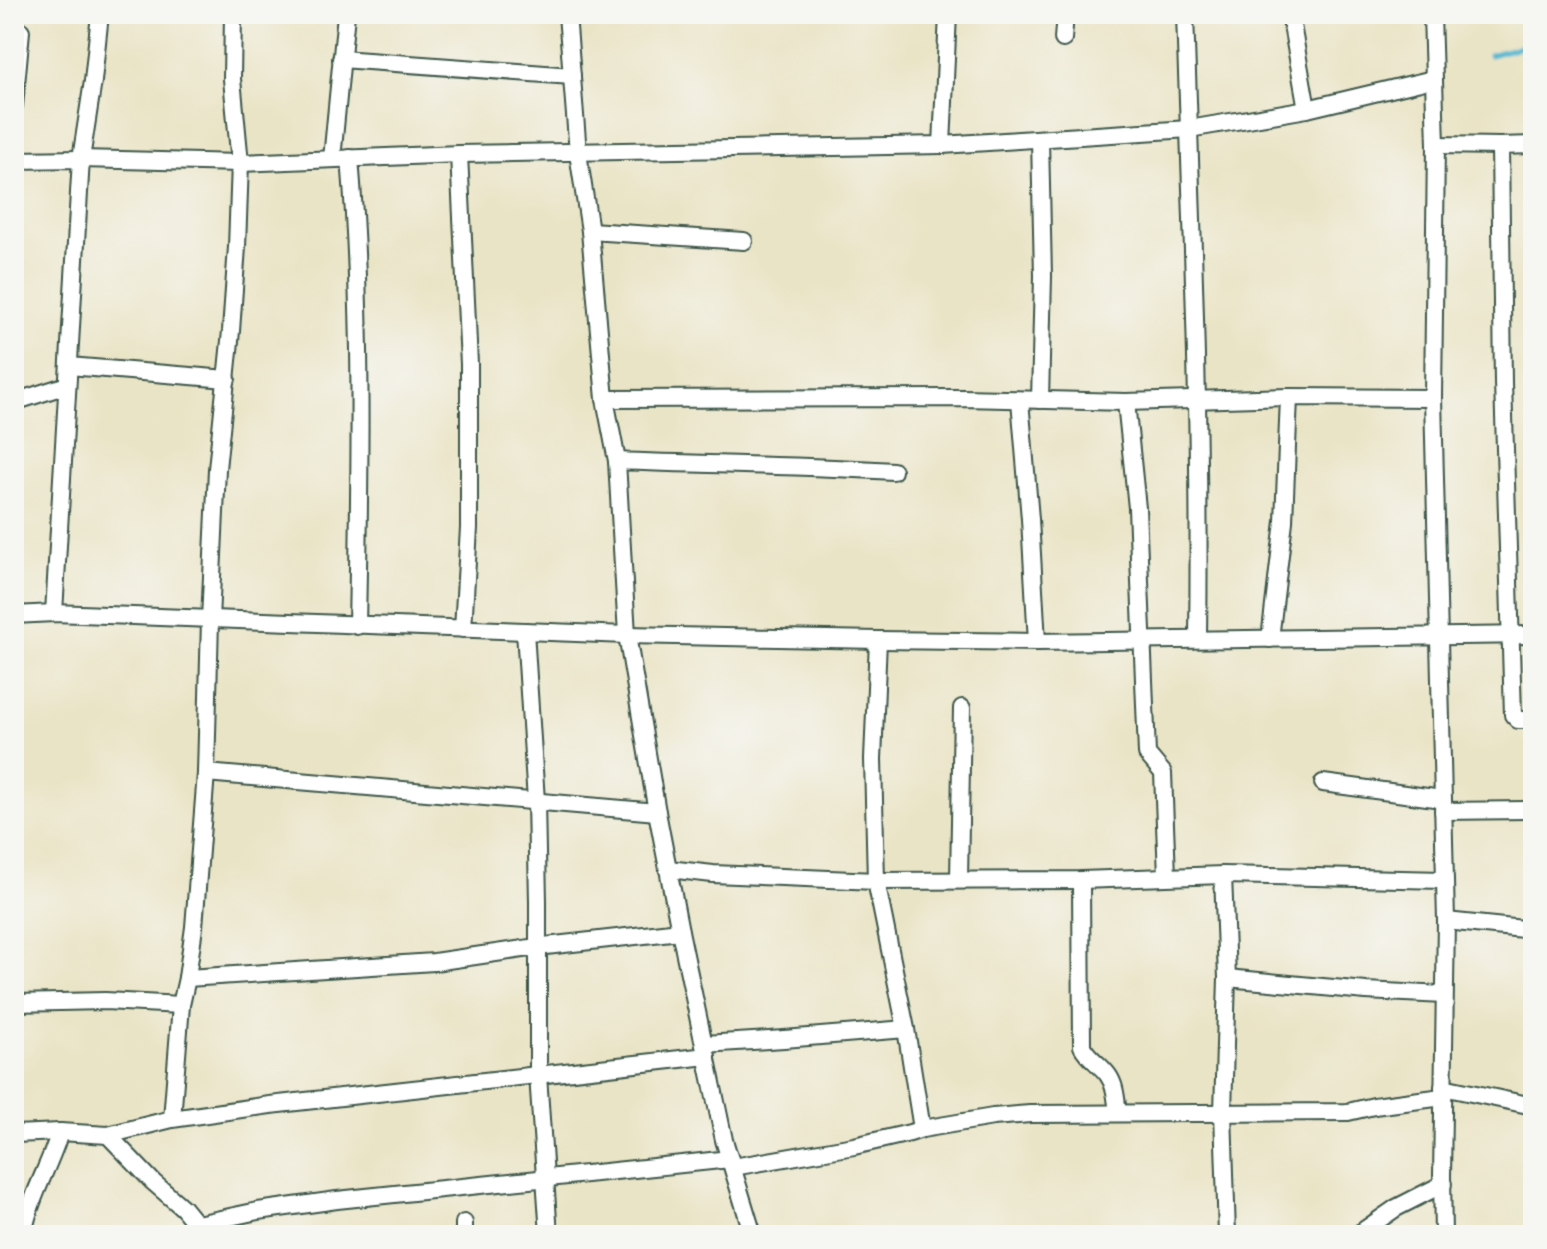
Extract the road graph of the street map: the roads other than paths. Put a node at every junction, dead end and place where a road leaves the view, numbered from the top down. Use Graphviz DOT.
graph roads {
  1 [pos="100,14"];
  2 [pos="233,14"];
  3 [pos="346,14"];
  4 [pos="567,14"];
  5 [pos="948,14"];
  6 [pos="1065,14"];
  7 [pos="1185,14"];
  8 [pos="1290,14"];
  9 [pos="1432,14"];
  10 [pos="21,31"];
  11 [pos="1063,39"];
  12 [pos="341,59"];
  13 [pos="572,76"];
  14 [pos="1433,79"];
  15 [pos="14,106"];
  16 [pos="1307,109"];
  17 [pos="1189,129"];
  18 [pos="1040,139"];
  19 [pos="942,145"];
  20 [pos="1436,145"];
  21 [pos="1533,145"];
  22 [pos="1500,146"];
  23 [pos="578,153"];
  24 [pos="459,154"];
  25 [pos="350,158"];
  26 [pos="81,159"];
  27 [pos="332,159"];
  28 [pos="14,160"];
  29 [pos="240,163"];
  30 [pos="590,231"];
  31 [pos="744,241"];
  32 [pos="69,366"];
  33 [pos="227,379"];
  34 [pos="67,385"];
  35 [pos="1289,397"];
  36 [pos="1433,398"];
  37 [pos="605,399"];
  38 [pos="1020,400"];
  39 [pos="1040,400"];
  40 [pos="1198,401"];
  41 [pos="14,402"];
  42 [pos="1126,402"];
  43 [pos="617,461"];
  44 [pos="893,471"];
  45 [pos="54,613"];
  46 [pos="14,615"];
  47 [pos="210,620"];
  48 [pos="357,626"];
  49 [pos="463,629"];
  50 [pos="525,631"];
  51 [pos="627,635"];
  52 [pos="1533,635"];
  53 [pos="1440,636"];
  54 [pos="1509,636"];
  55 [pos="1142,639"];
  56 [pos="1198,639"];
  57 [pos="1270,639"];
  58 [pos="878,640"];
  59 [pos="1037,642"];
  60 [pos="962,708"];
  61 [pos="1529,720"];
  62 [pos="206,773"];
  63 [pos="1323,783"];
  64 [pos="536,801"];
  65 [pos="1442,805"];
  66 [pos="1526,810"];
  67 [pos="657,812"];
  68 [pos="668,869"];
  69 [pos="1223,875"];
  70 [pos="1167,876"];
  71 [pos="959,880"];
  72 [pos="1081,880"];
  73 [pos="1444,880"];
  74 [pos="876,881"];
  75 [pos="1446,921"];
  76 [pos="1533,930"];
  77 [pos="680,931"];
  78 [pos="537,947"];
  79 [pos="187,978"];
  80 [pos="1227,978"];
  81 [pos="1444,995"];
  82 [pos="14,1003"];
  83 [pos="181,1005"];
  84 [pos="906,1029"];
  85 [pos="705,1050"];
  86 [pos="538,1075"];
  87 [pos="1443,1092"];
  88 [pos="1533,1106"];
  89 [pos="1223,1112"];
  90 [pos="1118,1113"];
  91 [pos="172,1119"];
  92 [pos="922,1129"];
  93 [pos="60,1132"];
  94 [pos="14,1134"];
  95 [pos="108,1135"];
  96 [pos="732,1163"];
  97 [pos="545,1180"];
  98 [pos="1443,1184"];
  99 [pos="201,1229"];
  100 [pos="23,1235"];
  101 [pos="549,1235"];
  102 [pos="753,1235"];
  103 [pos="1227,1235"];
  104 [pos="1357,1235"];
  105 [pos="1443,1235"];
  1 -- 26 [label="street"];
  2 -- 29 [label="street"];
  3 -- 12 [label="street"];
  4 -- 13 [label="street"];
  5 -- 19 [label="street"];
  6 -- 11 [label="street"];
  7 -- 17 [label="street"];
  8 -- 16 [label="street"];
  9 -- 14 [label="street"];
  10 -- 15 [label="street"];
  12 -- 13 [label="street"];
  12 -- 27 [label="street"];
  13 -- 23 [label="street"];
  14 -- 16 [label="street"];
  14 -- 20 [label="street"];
  16 -- 17 [label="street"];
  17 -- 18 [label="street"];
  17 -- 40 [label="street"];
  18 -- 19 [label="street"];
  18 -- 39 [label="street"];
  19 -- 23 [label="street"];
  20 -- 22 [label="street"];
  20 -- 36 [label="street"];
  21 -- 22 [label="street"];
  22 -- 54 [label="street"];
  23 -- 24 [label="street"];
  23 -- 30 [label="street"];
  24 -- 25 [label="street"];
  24 -- 49 [label="street"];
  25 -- 27 [label="street"];
  25 -- 48 [label="street"];
  26 -- 28 [label="street"];
  26 -- 29 [label="street"];
  26 -- 32 [label="street"];
  27 -- 29 [label="street"];
  29 -- 33 [label="street"];
  30 -- 31 [label="street"];
  30 -- 37 [label="street"];
  32 -- 33 [label="street"];
  32 -- 34 [label="street"];
  33 -- 47 [label="street"];
  34 -- 41 [label="street"];
  34 -- 45 [label="street"];
  35 -- 36 [label="street"];
  35 -- 40 [label="street"];
  35 -- 57 [label="street"];
  36 -- 53 [label="street"];
  37 -- 38 [label="street"];
  37 -- 43 [label="street"];
  38 -- 39 [label="street"];
  38 -- 59 [label="street"];
  39 -- 42 [label="street"];
  40 -- 42 [label="street"];
  40 -- 56 [label="street"];
  42 -- 55 [label="street"];
  43 -- 44 [label="street"];
  43 -- 51 [label="street"];
  45 -- 46 [label="street"];
  45 -- 47 [label="street"];
  47 -- 48 [label="street"];
  47 -- 62 [label="street"];
  48 -- 49 [label="street"];
  49 -- 50 [label="street"];
  50 -- 51 [label="street"];
  50 -- 64 [label="street"];
  51 -- 58 [label="street"];
  51 -- 67 [label="street"];
  52 -- 54 [label="street"];
  53 -- 54 [label="street"];
  53 -- 57 [label="street"];
  53 -- 65 [label="street"];
  54 -- 61 [label="street"];
  55 -- 56 [label="street"];
  55 -- 59 [label="street"];
  55 -- 70 [label="street"];
  56 -- 57 [label="street"];
  58 -- 59 [label="street"];
  58 -- 74 [label="street"];
  60 -- 71 [label="street"];
  62 -- 64 [label="street"];
  62 -- 79 [label="street"];
  63 -- 65 [label="street"];
  64 -- 67 [label="street"];
  64 -- 78 [label="street"];
  65 -- 66 [label="street"];
  65 -- 73 [label="street"];
  67 -- 68 [label="street"];
  68 -- 74 [label="street"];
  68 -- 77 [label="street"];
  69 -- 70 [label="street"];
  69 -- 73 [label="street"];
  69 -- 80 [label="street"];
  70 -- 72 [label="street"];
  71 -- 72 [label="street"];
  71 -- 74 [label="street"];
  72 -- 90 [label="street"];
  73 -- 75 [label="street"];
  74 -- 84 [label="street"];
  75 -- 76 [label="street"];
  75 -- 81 [label="street"];
  77 -- 78 [label="street"];
  77 -- 85 [label="street"];
  78 -- 79 [label="street"];
  78 -- 86 [label="street"];
  79 -- 83 [label="street"];
  80 -- 81 [label="street"];
  80 -- 89 [label="street"];
  81 -- 87 [label="street"];
  82 -- 83 [label="street"];
  83 -- 91 [label="street"];
  84 -- 85 [label="street"];
  84 -- 92 [label="street"];
  85 -- 86 [label="street"];
  85 -- 96 [label="street"];
  86 -- 91 [label="street"];
  86 -- 97 [label="street"];
  87 -- 88 [label="street"];
  87 -- 89 [label="street"];
  87 -- 98 [label="street"];
  89 -- 90 [label="street"];
  89 -- 103 [label="street"];
  90 -- 92 [label="street"];
  91 -- 95 [label="street"];
  92 -- 96 [label="street"];
  93 -- 94 [label="street"];
  93 -- 95 [label="street"];
  93 -- 100 [label="street"];
  95 -- 99 [label="street"];
  96 -- 97 [label="street"];
  96 -- 102 [label="street"];
  97 -- 99 [label="street"];
  97 -- 101 [label="street"];
  98 -- 104 [label="street"];
  98 -- 105 [label="street"];
}
